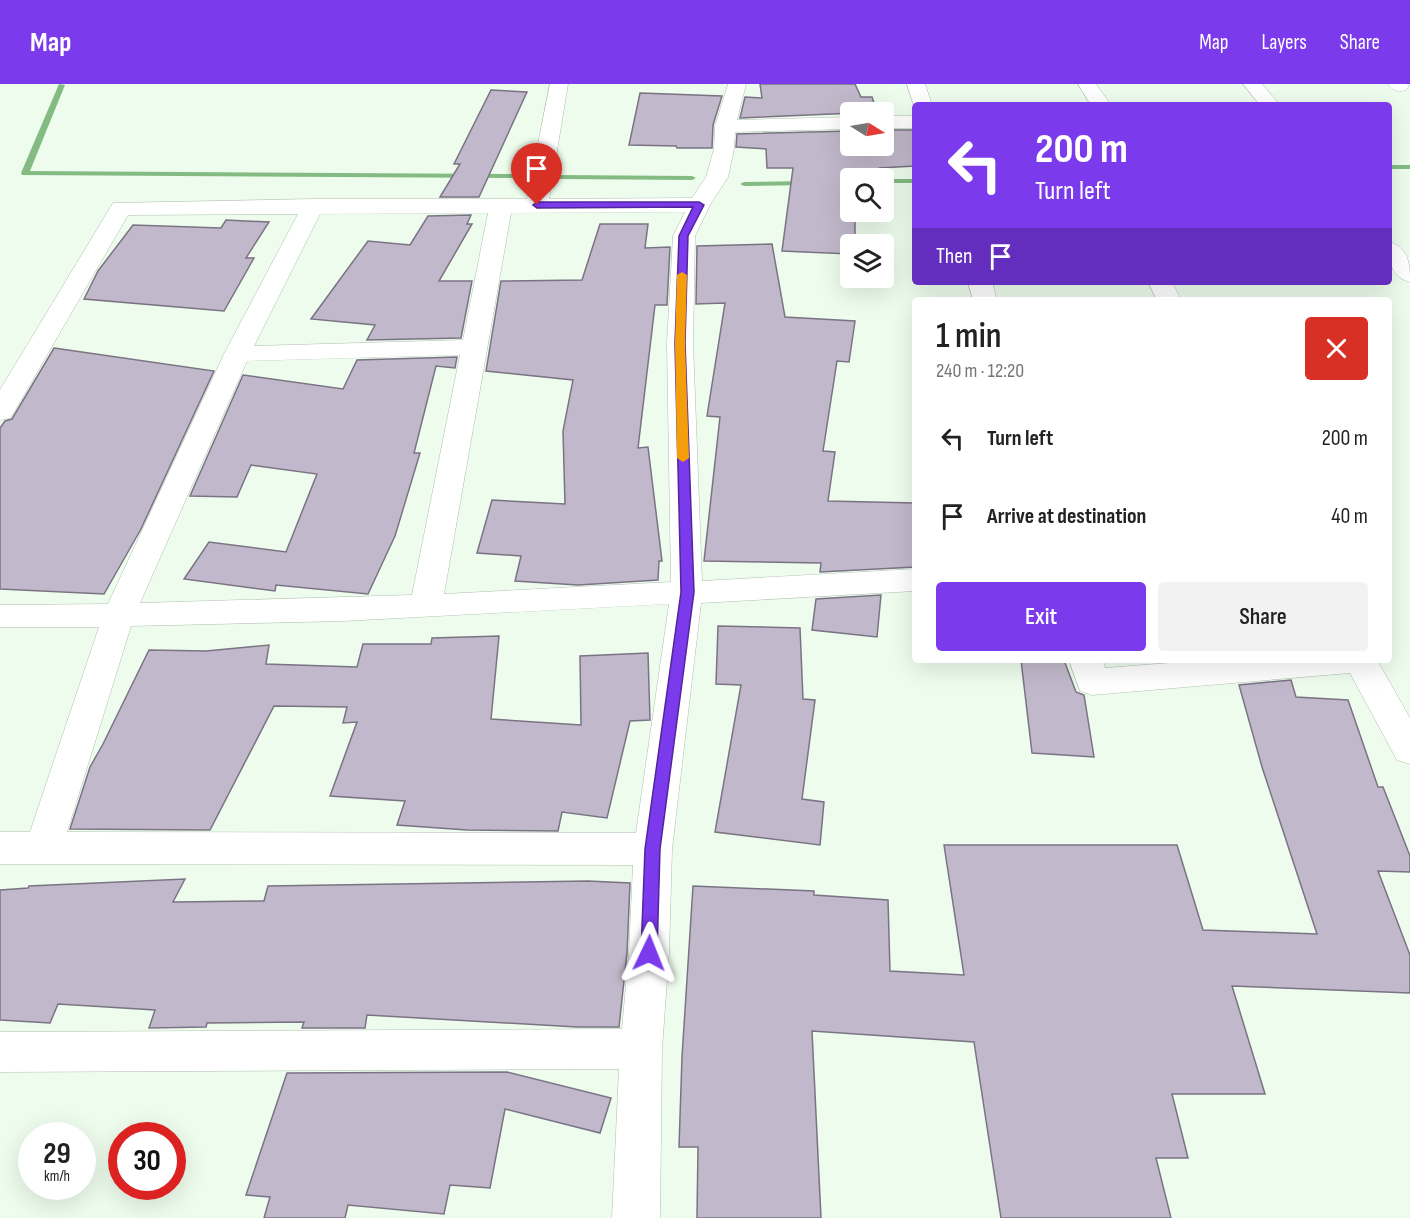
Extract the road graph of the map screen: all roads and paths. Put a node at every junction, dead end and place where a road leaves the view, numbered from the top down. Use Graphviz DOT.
graph roads {
  1 [pos="559,84"];
  2 [pos="737,84"];
  3 [pos="916,84"];
  4 [pos="1087,84"];
  5 [pos="1252,84"];
  6 [pos="921,102"];
  7 [pos="1099,102"];
  8 [pos="1267,102"];
  9 [pos="894,122"];
  10 [pos="912,122"];
  11 [pos="840,123"];
  12 [pos="725,126"];
  13 [pos="501,205"];
  14 [pos="537,205"];
  15 [pos="699,205"];
  16 [pos="314,207"];
  17 [pos="1392,253"];
  18 [pos="1410,275"];
  19 [pos="474,347"];
  20 [pos="237,354"];
  21 [pos="0,412"];
  22 [pos="912,580"];
  23 [pos="687,592"];
  24 [pos="426,605"];
  25 [pos="0,616"];
  26 [pos="118,617"];
  27 [pos="1087,663"];
  28 [pos="1323,663"];
  29 [pos="1362,663"];
  30 [pos="1410,750"];
  31 [pos="44,847"];
  32 [pos="0,849"];
  33 [pos="652,849"];
  34 [pos="641,1049"];
  35 [pos="0,1052"];
  36 [pos="636,1218"];
  1 -- 14 [label="street"];
  2 -- 12 [label="street"];
  3 -- 6 [label="street"];
  4 -- 7 [label="street"];
  5 -- 8 [label="street"];
  9 -- 10 [label="street"];
  11 -- 12 [label="street"];
  12 -- 15 [label="street"];
  13 -- 14 [label="street"];
  13 -- 16 [label="street"];
  13 -- 19 [label="street"];
  14 -- 15 [label="street"];
  15 -- 23 [label="street"];
  16 -- 20 [label="street"];
  16 -- 21 [label="street"];
  17 -- 18 [label="street"];
  19 -- 20 [label="street"];
  19 -- 24 [label="street"];
  20 -- 26 [label="street"];
  22 -- 23 [label="street"];
  23 -- 24 [label="street"];
  23 -- 33 [label="street"];
  24 -- 26 [label="street"];
  25 -- 26 [label="street"];
  26 -- 31 [label="street"];
  27 -- 28 [label="street"];
  29 -- 30 [label="street"];
  31 -- 32 [label="street"];
  31 -- 33 [label="street"];
  33 -- 34 [label="street"];
  34 -- 35 [label="street"];
  34 -- 36 [label="street"];
}
